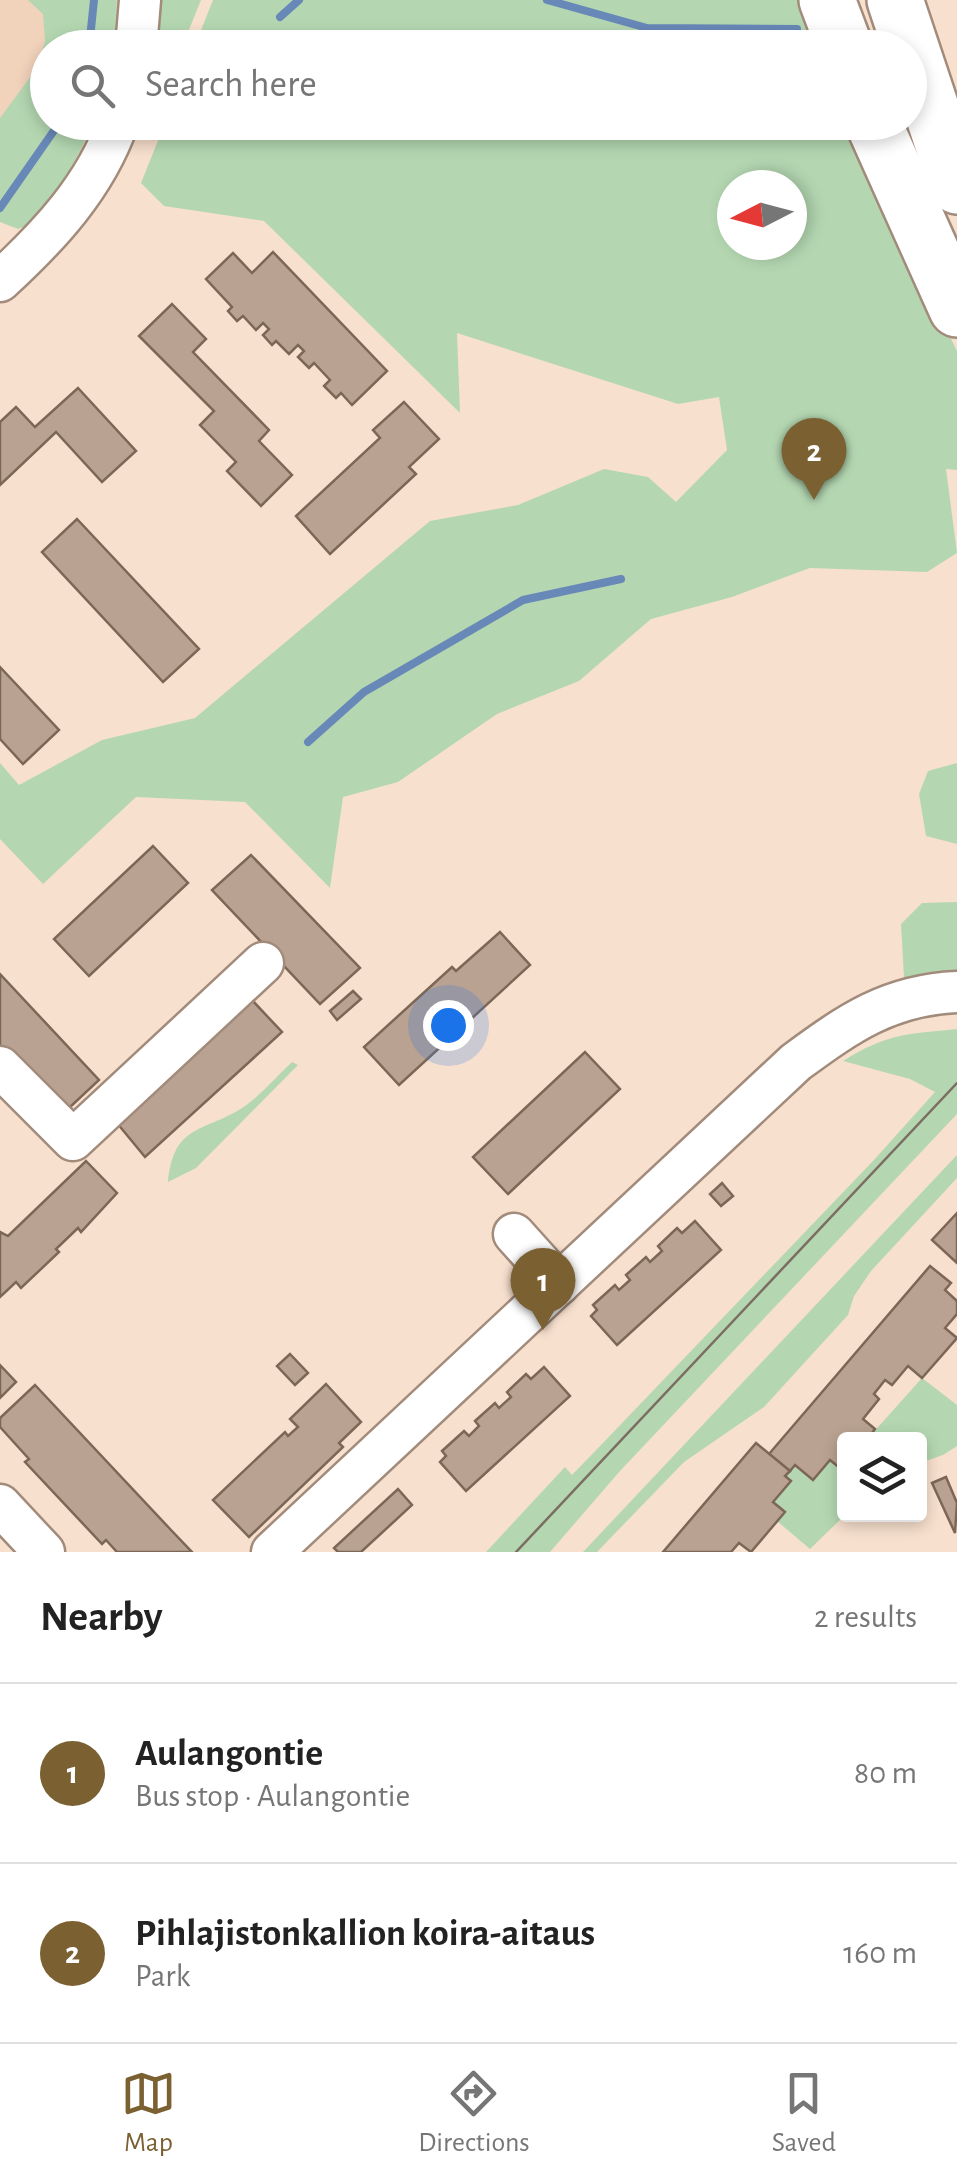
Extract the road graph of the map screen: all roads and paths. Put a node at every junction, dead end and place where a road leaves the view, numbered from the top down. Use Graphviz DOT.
graph roads {
  1 [pos="140,0"];
  2 [pos="828,0"];
  3 [pos="895,0"];
  4 [pos="138,30"];
  5 [pos="839,30"];
  6 [pos="905,30"];
  7 [pos="927,96"];
  8 [pos="110,140"];
  9 [pos="882,140"];
  10 [pos="957,186"];
  11 [pos="0,281"];
  12 [pos="957,310"];
  13 [pos="263,963"];
  14 [pos="957,992"];
  15 [pos="0,1067"];
  16 [pos="514,1234"];
  17 [pos="558,1284"];
  18 [pos="0,1505"];
  19 [pos="44,1552"];
  20 [pos="272,1552"];
  1 -- 4 [label="street"];
  2 -- 5 [label="highway"];
  3 -- 6 [label="highway"];
  7 -- 10 [label="highway"];
  8 -- 11 [label="street"];
  9 -- 12 [label="highway"];
  13 -- 15 [label="street"];
  14 -- 17 [label="street"];
  16 -- 17 [label="street"];
  17 -- 20 [label="street"];
  18 -- 19 [label="street"];
}
